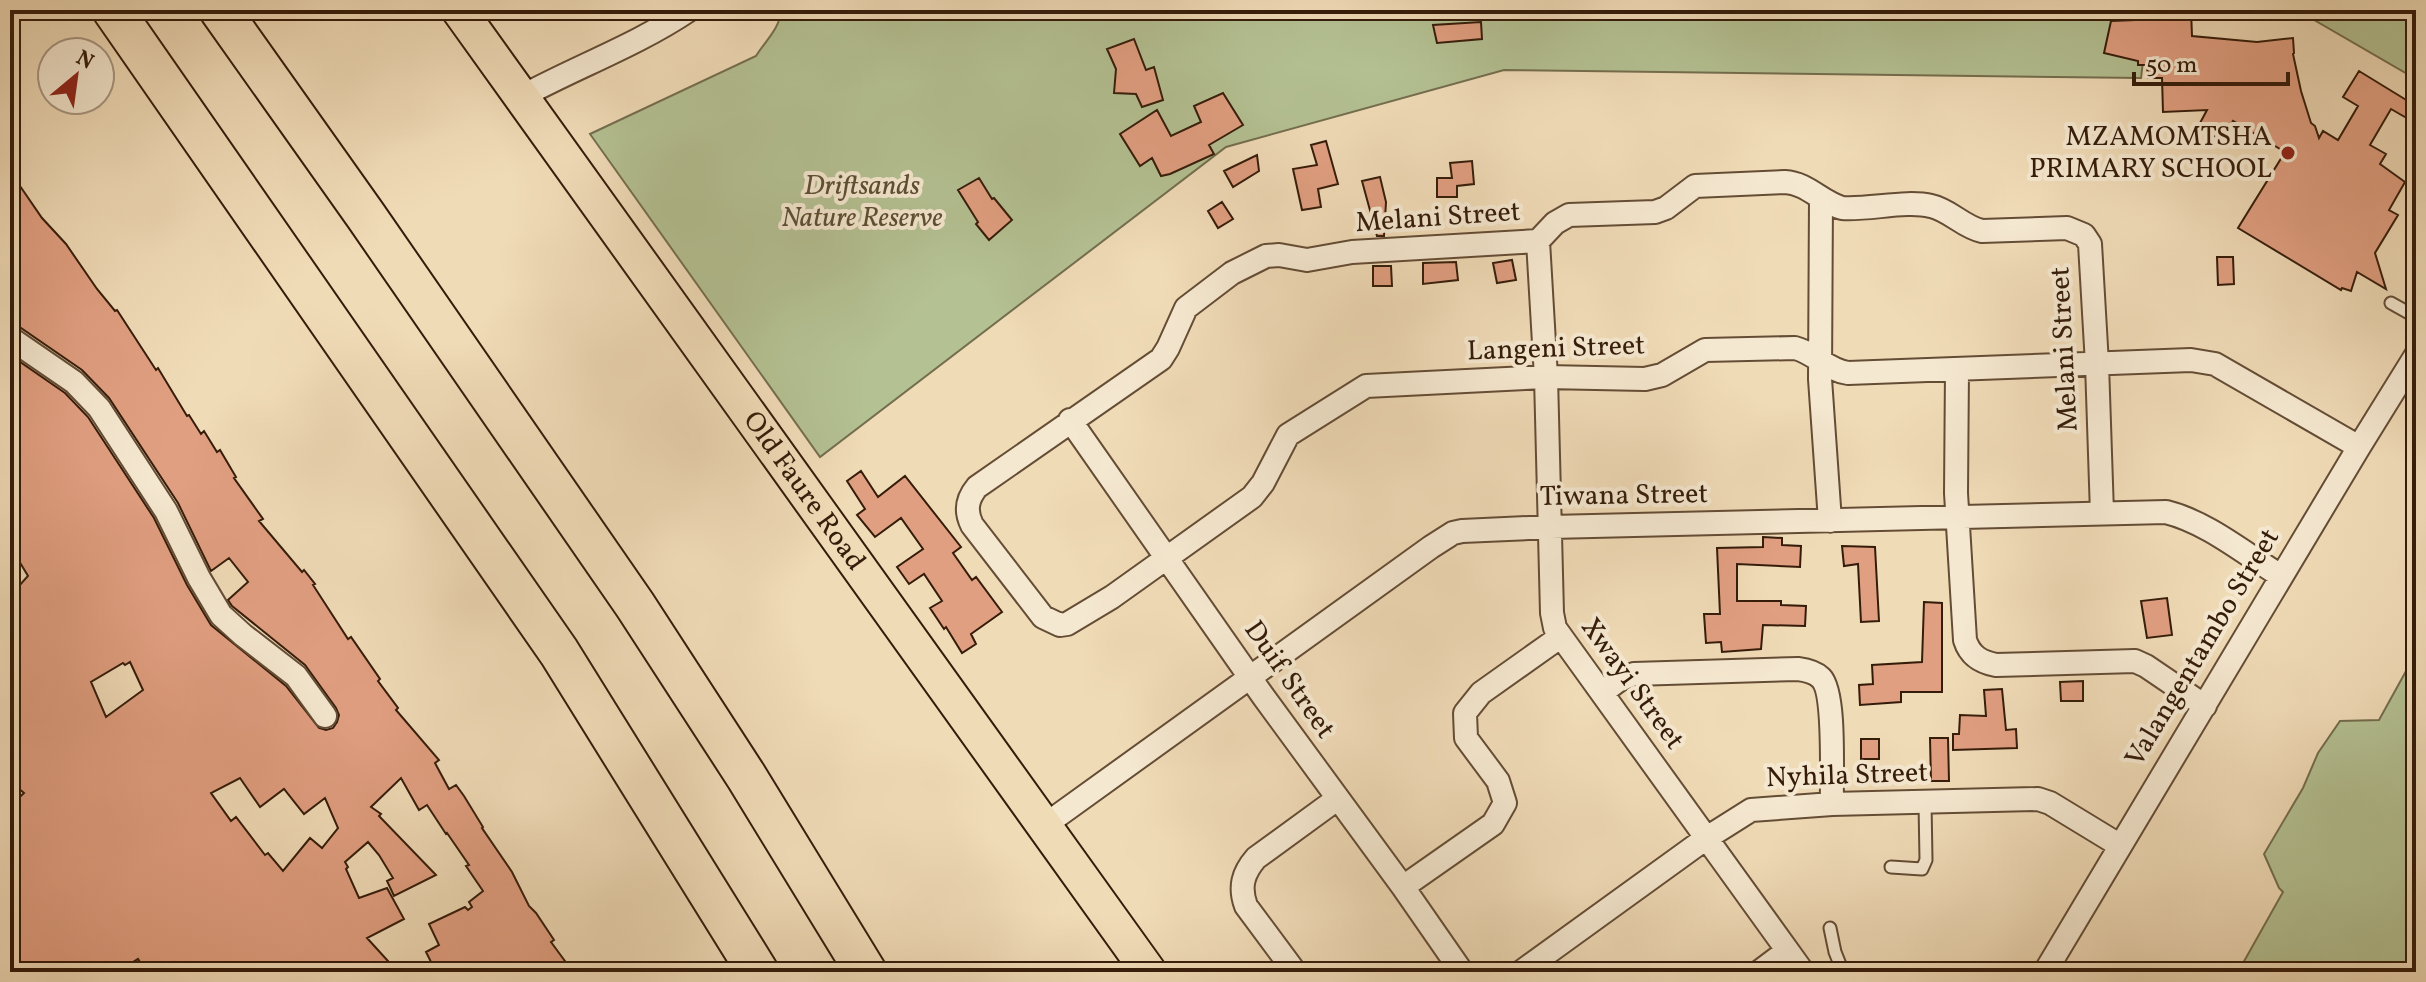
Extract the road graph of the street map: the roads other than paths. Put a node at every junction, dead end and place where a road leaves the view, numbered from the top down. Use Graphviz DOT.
graph roads {
  1 [pos="113,10"];
  2 [pos="220,10"];
  3 [pos="459,10"];
  4 [pos="689,10"];
  5 [pos="521,97"];
  6 [pos="1821,198"];
  7 [pos="1538,241"];
  8 [pos="2391,303"];
  9 [pos="2416,317"];
  10 [pos="10,338"];
  11 [pos="2416,355"];
  12 [pos="1820,361"];
  13 [pos="2097,364"];
  14 [pos="1957,369"];
  15 [pos="1546,377"];
  16 [pos="1070,420"];
  17 [pos="2359,447"];
  18 [pos="967,505"];
  19 [pos="2102,513"];
  20 [pos="1958,518"];
  21 [pos="1830,521"];
  22 [pos="1551,527"];
  23 [pos="1167,557"];
  24 [pos="2281,576"];
  25 [pos="1560,637"];
  26 [pos="1251,678"];
  27 [pos="1603,692"];
  28 [pos="2205,706"];
  29 [pos="325,716"];
  30 [pos="1337,799"];
  31 [pos="1925,803"];
  32 [pos="1832,804"];
  33 [pos="1045,825"];
  34 [pos="1705,839"];
  35 [pos="2119,845"];
  36 [pos="1891,867"];
  37 [pos="1403,887"];
  38 [pos="1830,928"];
  39 [pos="1787,951"];
  40 [pos="758,972"];
  41 [pos="866,972"];
  42 [pos="1149,972"];
  43 [pos="1295,972"];
  44 [pos="1462,972"];
  45 [pos="1521,972"];
  46 [pos="1759,972"];
  47 [pos="1803,972"];
  48 [pos="1843,972"];
  49 [pos="2045,972"];
  1 -- 40 [label="highway"];
  2 -- 41 [label="highway"];
  3 -- 5 [label="main road, Old Faure Road"];
  4 -- 5 [label="street"];
  5 -- 33 [label="main road, Old Faure Road"];
  6 -- 7 [label="street, Melani Street"];
  6 -- 12 [label="street"];
  6 -- 13 [label="street, Melani Street"];
  7 -- 15 [label="street, Xwayi Street"];
  7 -- 16 [label="street, Melani Street"];
  8 -- 9 [label="lane"];
  10 -- 29 [label="street"];
  11 -- 17 [label="street, Valangentambo Street"];
  12 -- 14 [label="street, Langeni Street"];
  12 -- 15 [label="street, Langeni Street"];
  12 -- 21 [label="street"];
  13 -- 14 [label="street, Langeni Street"];
  13 -- 17 [label="street, Langeni Street"];
  13 -- 19 [label="street, Melani Street"];
  14 -- 20 [label="street"];
  15 -- 22 [label="street, Xwayi Street"];
  15 -- 23 [label="street, Langeni Street"];
  16 -- 18 [label="street, Melani Street"];
  16 -- 23 [label="street, Duif Street"];
  17 -- 24 [label="street, Valangentambo Street"];
  18 -- 23 [label="street, Langeni Street"];
  19 -- 20 [label="street, Tiwana Street"];
  19 -- 24 [label="street, Tiwana Street"];
  20 -- 21 [label="street, Tiwana Street"];
  20 -- 28 [label="street"];
  21 -- 22 [label="street, Tiwana Street"];
  22 -- 25 [label="street, Xwayi Street"];
  22 -- 26 [label="street, Tiwana Street"];
  23 -- 26 [label="street, Duif Street"];
  24 -- 28 [label="street, Valangentambo Street"];
  25 -- 27 [label="street, Xwayi Street"];
  25 -- 37 [label="street"];
  26 -- 30 [label="street, Duif Street"];
  26 -- 33 [label="street, Tiwana Street"];
  27 -- 32 [label="street"];
  27 -- 34 [label="street, Xwayi Street"];
  28 -- 35 [label="street, Valangentambo Street"];
  30 -- 37 [label="street, Duif Street"];
  30 -- 43 [label="street"];
  31 -- 32 [label="street, Nyhila Street"];
  31 -- 35 [label="street, Nyhila Street"];
  31 -- 36 [label="lane"];
  32 -- 34 [label="street, Nyhila Street"];
  33 -- 42 [label="main road, Old Faure Road"];
  34 -- 39 [label="street, Xwayi Street"];
  34 -- 45 [label="street, Nyhila Street"];
  35 -- 49 [label="street, Valangentambo Street"];
  37 -- 44 [label="street, Duif Street"];
  38 -- 48 [label="lane"];
  39 -- 46 [label="street"];
  39 -- 47 [label="street, Xwayi Street"];
}
